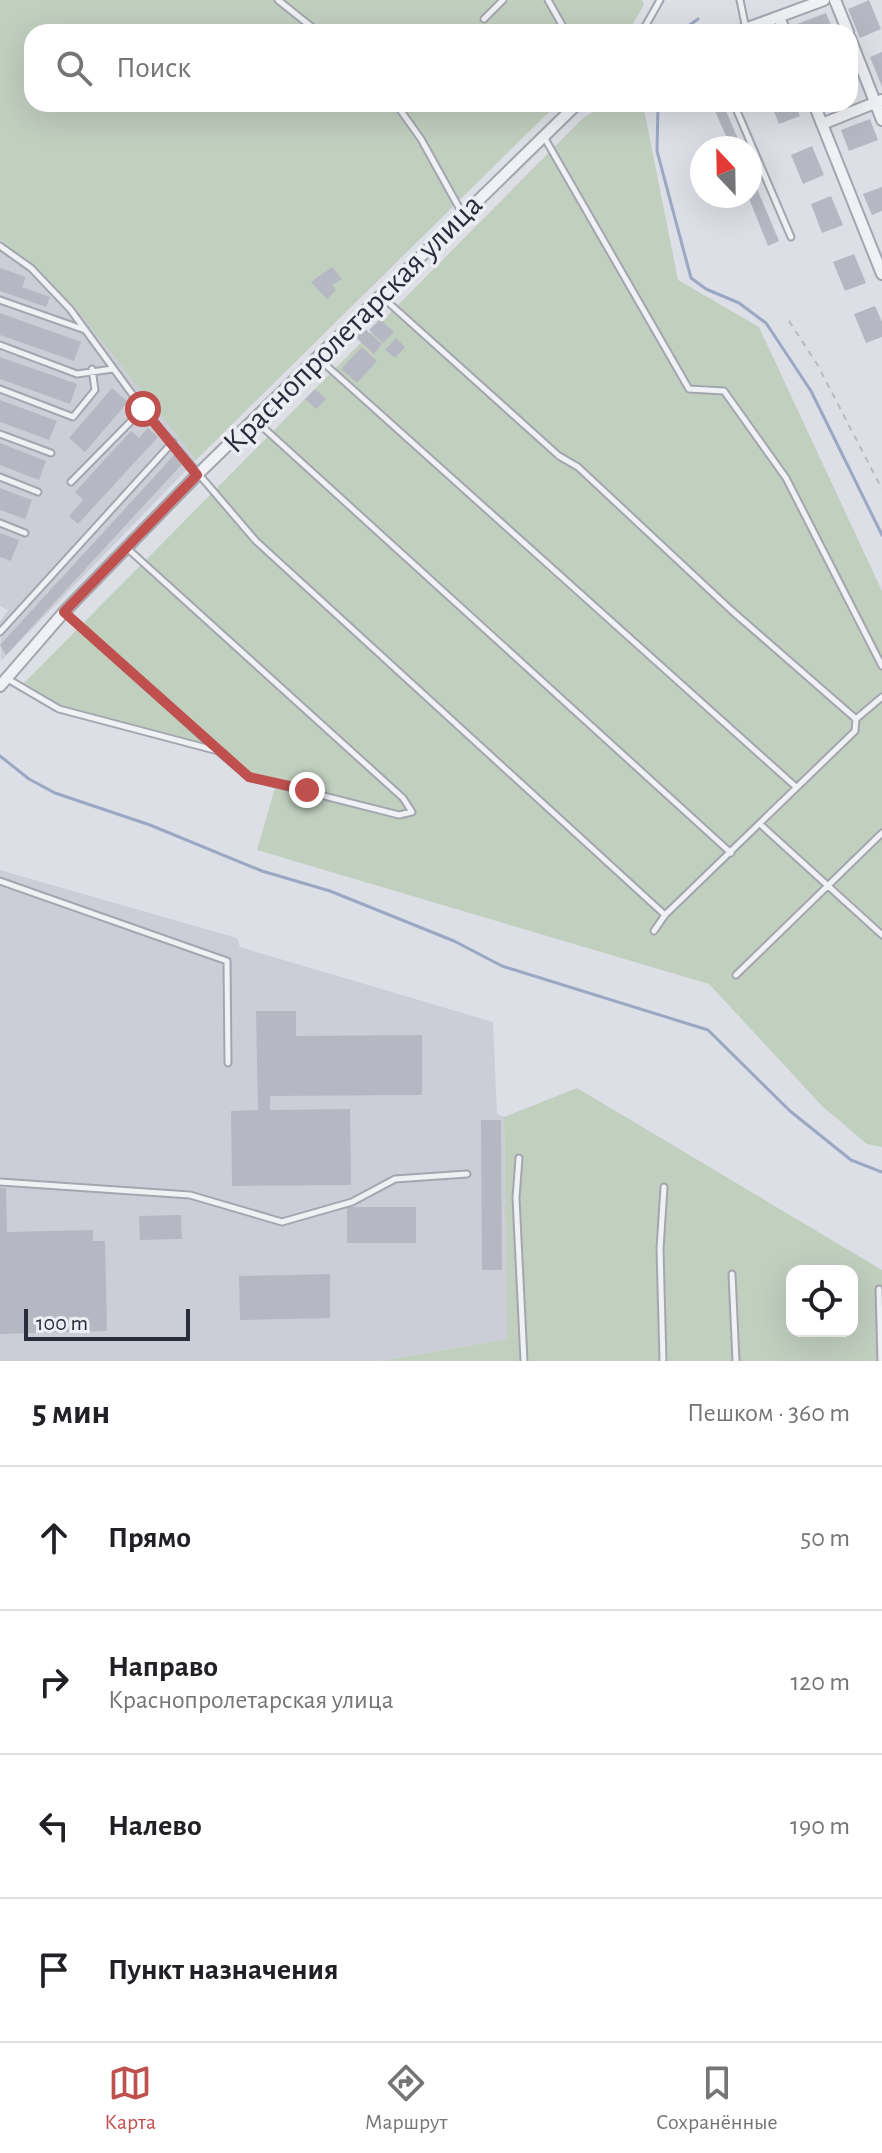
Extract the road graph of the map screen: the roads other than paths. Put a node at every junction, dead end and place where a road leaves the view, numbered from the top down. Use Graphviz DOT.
graph roads {
  1 [pos="278,0"];
  2 [pos="503,0"];
  3 [pos="548,0"];
  4 [pos="660,0"];
  5 [pos="740,0"];
  6 [pos="824,0"];
  7 [pos="835,0"];
  8 [pos="779,17"];
  9 [pos="484,19"];
  10 [pos="308,24"];
  11 [pos="562,24"];
  12 [pos="646,24"];
  13 [pos="742,24"];
  14 [pos="759,24"];
  15 [pos="782,24"];
  16 [pos="845,24"];
  17 [pos="858,59"];
  18 [pos="879,102"];
  19 [pos="858,110"];
  20 [pos="402,112"];
  21 [pos="568,112"];
  22 [pos="737,112"];
  23 [pos="817,112"];
  24 [pos="853,112"];
  25 [pos="882,120"];
  26 [pos="822,124"];
  27 [pos="543,136"];
  28 [pos="462,213"];
  29 [pos="791,237"];
  30 [pos="0,246"];
  31 [pos="882,274"];
  32 [pos="380,295"];
  33 [pos="0,300"];
  34 [pos="86,330"];
  35 [pos="0,345"];
  36 [pos="317,358"];
  37 [pos="92,369"];
  38 [pos="114,369"];
  39 [pos="0,389"];
  40 [pos="143,409"];
  41 [pos="255,420"];
  42 [pos="0,434"];
  43 [pos="173,442"];
  44 [pos="51,453"];
  45 [pos="197,475"];
  46 [pos="0,477"];
  47 [pos="71,482"];
  48 [pos="38,492"];
  49 [pos="0,523"];
  50 [pos="25,533"];
  51 [pos="127,548"];
  52 [pos="64,612"];
  53 [pos="0,632"];
  54 [pos="882,666"];
  55 [pos="3,682"];
  56 [pos="882,697"];
  57 [pos="856,719"];
  58 [pos="218,751"];
  59 [pos="796,787"];
  60 [pos="760,824"];
  61 [pos="882,833"];
  62 [pos="731,853"];
  63 [pos="0,881"];
  64 [pos="829,886"];
  65 [pos="665,915"];
  66 [pos="654,931"];
  67 [pos="882,935"];
  68 [pos="736,975"];
  69 [pos="228,1063"];
  70 [pos="519,1158"];
  71 [pos="467,1174"];
  72 [pos="0,1182"];
  73 [pos="664,1187"];
  74 [pos="732,1274"];
  75 [pos="879,1289"];
  76 [pos="524,1361"];
  77 [pos="663,1361"];
  78 [pos="736,1361"];
  79 [pos="881,1361"];
  1 -- 10 [label="lane"];
  2 -- 9 [label="lane"];
  3 -- 11 [label="lane"];
  4 -- 12 [label="lane"];
  5 -- 13 [label="lane"];
  6 -- 8 [label="street"];
  7 -- 16 [label="street"];
  8 -- 14 [label="street"];
  8 -- 15 [label="street"];
  17 -- 18 [label="street"];
  18 -- 19 [label="street"];
  18 -- 25 [label="street"];
  20 -- 28 [label="lane"];
  21 -- 27 [label="street, Краснопролетарская улица"];
  22 -- 29 [label="lane"];
  23 -- 26 [label="street"];
  24 -- 26 [label="street"];
  26 -- 31 [label="street"];
  27 -- 28 [label="street, Краснопролетарская улица"];
  27 -- 54 [label="lane"];
  28 -- 32 [label="street, Краснопролетарская улица"];
  30 -- 34 [label="lane"];
  32 -- 36 [label="street, Краснопролетарская улица"];
  32 -- 57 [label="lane"];
  33 -- 34 [label="lane"];
  34 -- 38 [label="lane"];
  35 -- 37 [label="lane"];
  36 -- 41 [label="street, Краснопролетарская улица"];
  36 -- 59 [label="lane"];
  37 -- 38 [label="lane"];
  37 -- 39 [label="lane"];
  38 -- 40 [label="lane"];
  40 -- 43 [label="lane"];
  40 -- 47 [label="lane"];
  41 -- 45 [label="street, Краснопролетарская улица"];
  41 -- 62 [label="lane"];
  42 -- 44 [label="lane"];
  43 -- 45 [label="lane"];
  43 -- 53 [label="lane"];
  45 -- 51 [label="street, Краснопролетарская улица"];
  45 -- 65 [label="lane"];
  46 -- 48 [label="lane"];
  49 -- 50 [label="lane"];
  51 -- 52 [label="street, Краснопролетарская улица"];
  51 -- 58 [label="lane"];
  52 -- 55 [label="street, Краснопролетарская улица"];
  52 -- 58 [label="lane"];
  55 -- 58 [label="lane"];
  56 -- 57 [label="lane"];
  57 -- 59 [label="lane"];
  59 -- 60 [label="lane"];
  60 -- 62 [label="lane"];
  60 -- 64 [label="lane"];
  61 -- 64 [label="lane"];
  62 -- 65 [label="lane"];
  63 -- 69 [label="lane"];
  64 -- 67 [label="lane"];
  64 -- 68 [label="lane"];
  65 -- 66 [label="lane"];
  70 -- 76 [label="lane"];
  71 -- 72 [label="lane"];
  73 -- 77 [label="lane"];
  74 -- 78 [label="lane"];
  75 -- 79 [label="lane"];
}
